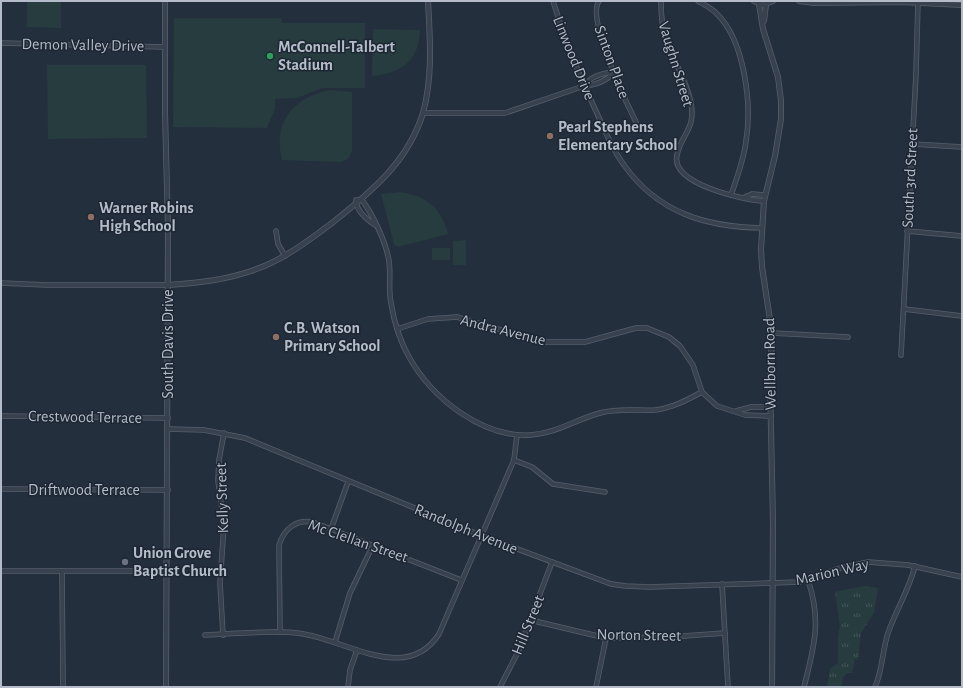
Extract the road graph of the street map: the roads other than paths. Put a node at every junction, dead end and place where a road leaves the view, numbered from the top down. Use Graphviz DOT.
graph roads {
  1 [pos="165,1"];
  2 [pos="428,1"];
  3 [pos="553,1"];
  4 [pos="599,1"];
  5 [pos="660,1"];
  6 [pos="698,1"];
  7 [pos="754,1"];
  8 [pos="774,1"];
  9 [pos="799,1"];
  10 [pos="918,2"];
  11 [pos="759,4"];
  12 [pos="766,5"];
  13 [pos="962,5"];
  14 [pos="763,23"];
  15 [pos="1,43"];
  16 [pos="165,47"];
  17 [pos="614,72"];
  18 [pos="584,86"];
  19 [pos="423,112"];
  20 [pos="636,122"];
  21 [pos="912,144"];
  22 [pos="962,147"];
  23 [pos="731,195"];
  24 [pos="765,195"];
  25 [pos="745,197"];
  26 [pos="362,200"];
  27 [pos="764,201"];
  28 [pos="356,205"];
  29 [pos="375,225"];
  30 [pos="762,228"];
  31 [pos="276,231"];
  32 [pos="907,231"];
  33 [pos="962,236"];
  34 [pos="285,256"];
  35 [pos="1,283"];
  36 [pos="168,285"];
  37 [pos="904,309"];
  38 [pos="962,316"];
  39 [pos="397,329"];
  40 [pos="772,333"];
  41 [pos="848,337"];
  42 [pos="901,355"];
  43 [pos="702,392"];
  44 [pos="770,407"];
  45 [pos="736,412"];
  46 [pos="1,416"];
  47 [pos="770,416"];
  48 [pos="168,418"];
  49 [pos="168,430"];
  50 [pos="224,433"];
  51 [pos="517,435"];
  52 [pos="514,460"];
  53 [pos="348,482"];
  54 [pos="1,490"];
  55 [pos="168,490"];
  56 [pos="605,492"];
  57 [pos="331,529"];
  58 [pos="480,535"];
  59 [pos="373,545"];
  60 [pos="552,562"];
  61 [pos="915,566"];
  62 [pos="1,571"];
  63 [pos="62,571"];
  64 [pos="167,571"];
  65 [pos="962,578"];
  66 [pos="461,580"];
  67 [pos="808,580"];
  68 [pos="773,582"];
  69 [pos="722,584"];
  70 [pos="530,620"];
  71 [pos="280,632"];
  72 [pos="223,634"];
  73 [pos="725,634"];
  74 [pos="205,635"];
  75 [pos="606,638"];
  76 [pos="335,642"];
  77 [pos="358,650"];
  78 [pos="63,687"];
  79 [pos="166,687"];
  80 [pos="348,687"];
  81 [pos="500,687"];
  82 [pos="596,687"];
  83 [pos="728,687"];
  84 [pos="772,687"];
  85 [pos="804,687"];
  86 [pos="875,687"];
  1 -- 16 [label="street, South Davis Drive"];
  2 -- 19 [label="street"];
  3 -- 18 [label="street, Linwood Drive"];
  4 -- 17 [label="street, Sinton Place"];
  5 -- 23 [label="street, Vaughn Street"];
  6 -- 23 [label="street"];
  7 -- 11 [label="street"];
  8 -- 12 [label="street"];
  9 -- 10 [label="street"];
  10 -- 13 [label="street"];
  10 -- 21 [label="street, South 3rd Street"];
  11 -- 12 [label="street"];
  11 -- 14 [label="street, Wellborn Road"];
  12 -- 14 [label="street"];
  14 -- 24 [label="street, Wellborn Road"];
  15 -- 16 [label="street, Demon Valley Drive"];
  16 -- 36 [label="street, South Davis Drive"];
  17 -- 18 [label="street"];
  17 -- 20 [label="street, Sinton Place"];
  18 -- 19 [label="street"];
  18 -- 30 [label="street, Linwood Drive"];
  19 -- 26 [label="street"];
  21 -- 22 [label="street"];
  21 -- 32 [label="street, South 3rd Street"];
  23 -- 25 [label="street, Vaughn Street"];
  24 -- 25 [label="street, Vaughn Street"];
  24 -- 27 [label="street, Wellborn Road"];
  25 -- 27 [label="street, Vaughn Street"];
  26 -- 28 [label="street"];
  26 -- 29 [label="street"];
  27 -- 30 [label="street, Wellborn Road"];
  28 -- 29 [label="street"];
  28 -- 34 [label="street"];
  29 -- 39 [label="street"];
  30 -- 40 [label="street, Wellborn Road"];
  31 -- 34 [label="street"];
  32 -- 33 [label="street"];
  32 -- 37 [label="street, South 3rd Street"];
  34 -- 36 [label="street"];
  35 -- 36 [label="street"];
  36 -- 48 [label="street, South Davis Drive"];
  37 -- 38 [label="street"];
  37 -- 42 [label="street, South 3rd Street"];
  39 -- 43 [label="street, Andra Avenue"];
  39 -- 51 [label="street"];
  40 -- 41 [label="street"];
  40 -- 44 [label="street, Wellborn Road"];
  43 -- 45 [label="street, Andra Avenue"];
  43 -- 51 [label="street"];
  44 -- 45 [label="street"];
  44 -- 47 [label="street, Wellborn Road"];
  45 -- 47 [label="street, Andra Avenue"];
  46 -- 48 [label="street, Crestwood Terrace"];
  47 -- 68 [label="street, Wellborn Road"];
  48 -- 49 [label="street, South Davis Drive"];
  49 -- 50 [label="street, Randolph Avenue"];
  49 -- 55 [label="street, South Davis Drive"];
  50 -- 53 [label="street, Randolph Avenue"];
  50 -- 72 [label="street, Kelly Street"];
  51 -- 52 [label="street"];
  52 -- 56 [label="street"];
  52 -- 58 [label="street"];
  53 -- 57 [label="street"];
  53 -- 58 [label="street, Randolph Avenue"];
  54 -- 55 [label="street, Driftwood Terrace"];
  55 -- 64 [label="street, South Davis Drive"];
  57 -- 59 [label="street, Mc Clellan Street"];
  57 -- 71 [label="street, Mc Clellan Street"];
  58 -- 60 [label="street, Randolph Avenue"];
  58 -- 66 [label="street"];
  59 -- 66 [label="street, Mc Clellan Street"];
  59 -- 76 [label="street"];
  60 -- 69 [label="street, Randolph Avenue"];
  60 -- 70 [label="street, Hill Street"];
  61 -- 65 [label="street, Marion Way"];
  61 -- 67 [label="street, Marion Way"];
  61 -- 86 [label="street"];
  62 -- 63 [label="street"];
  63 -- 64 [label="street"];
  63 -- 78 [label="street"];
  64 -- 79 [label="street, South Davis Drive"];
  66 -- 77 [label="street"];
  67 -- 68 [label="street, Marion Way"];
  67 -- 85 [label="street"];
  68 -- 69 [label="street, Randolph Avenue"];
  68 -- 84 [label="street, Wellborn Road"];
  69 -- 73 [label="street"];
  70 -- 75 [label="street, Norton Street"];
  70 -- 81 [label="street, Hill Street"];
  71 -- 72 [label="street"];
  71 -- 76 [label="street"];
  72 -- 74 [label="street"];
  73 -- 75 [label="street, Norton Street"];
  73 -- 83 [label="street"];
  75 -- 82 [label="street"];
  76 -- 77 [label="street"];
  77 -- 80 [label="street"];
}
